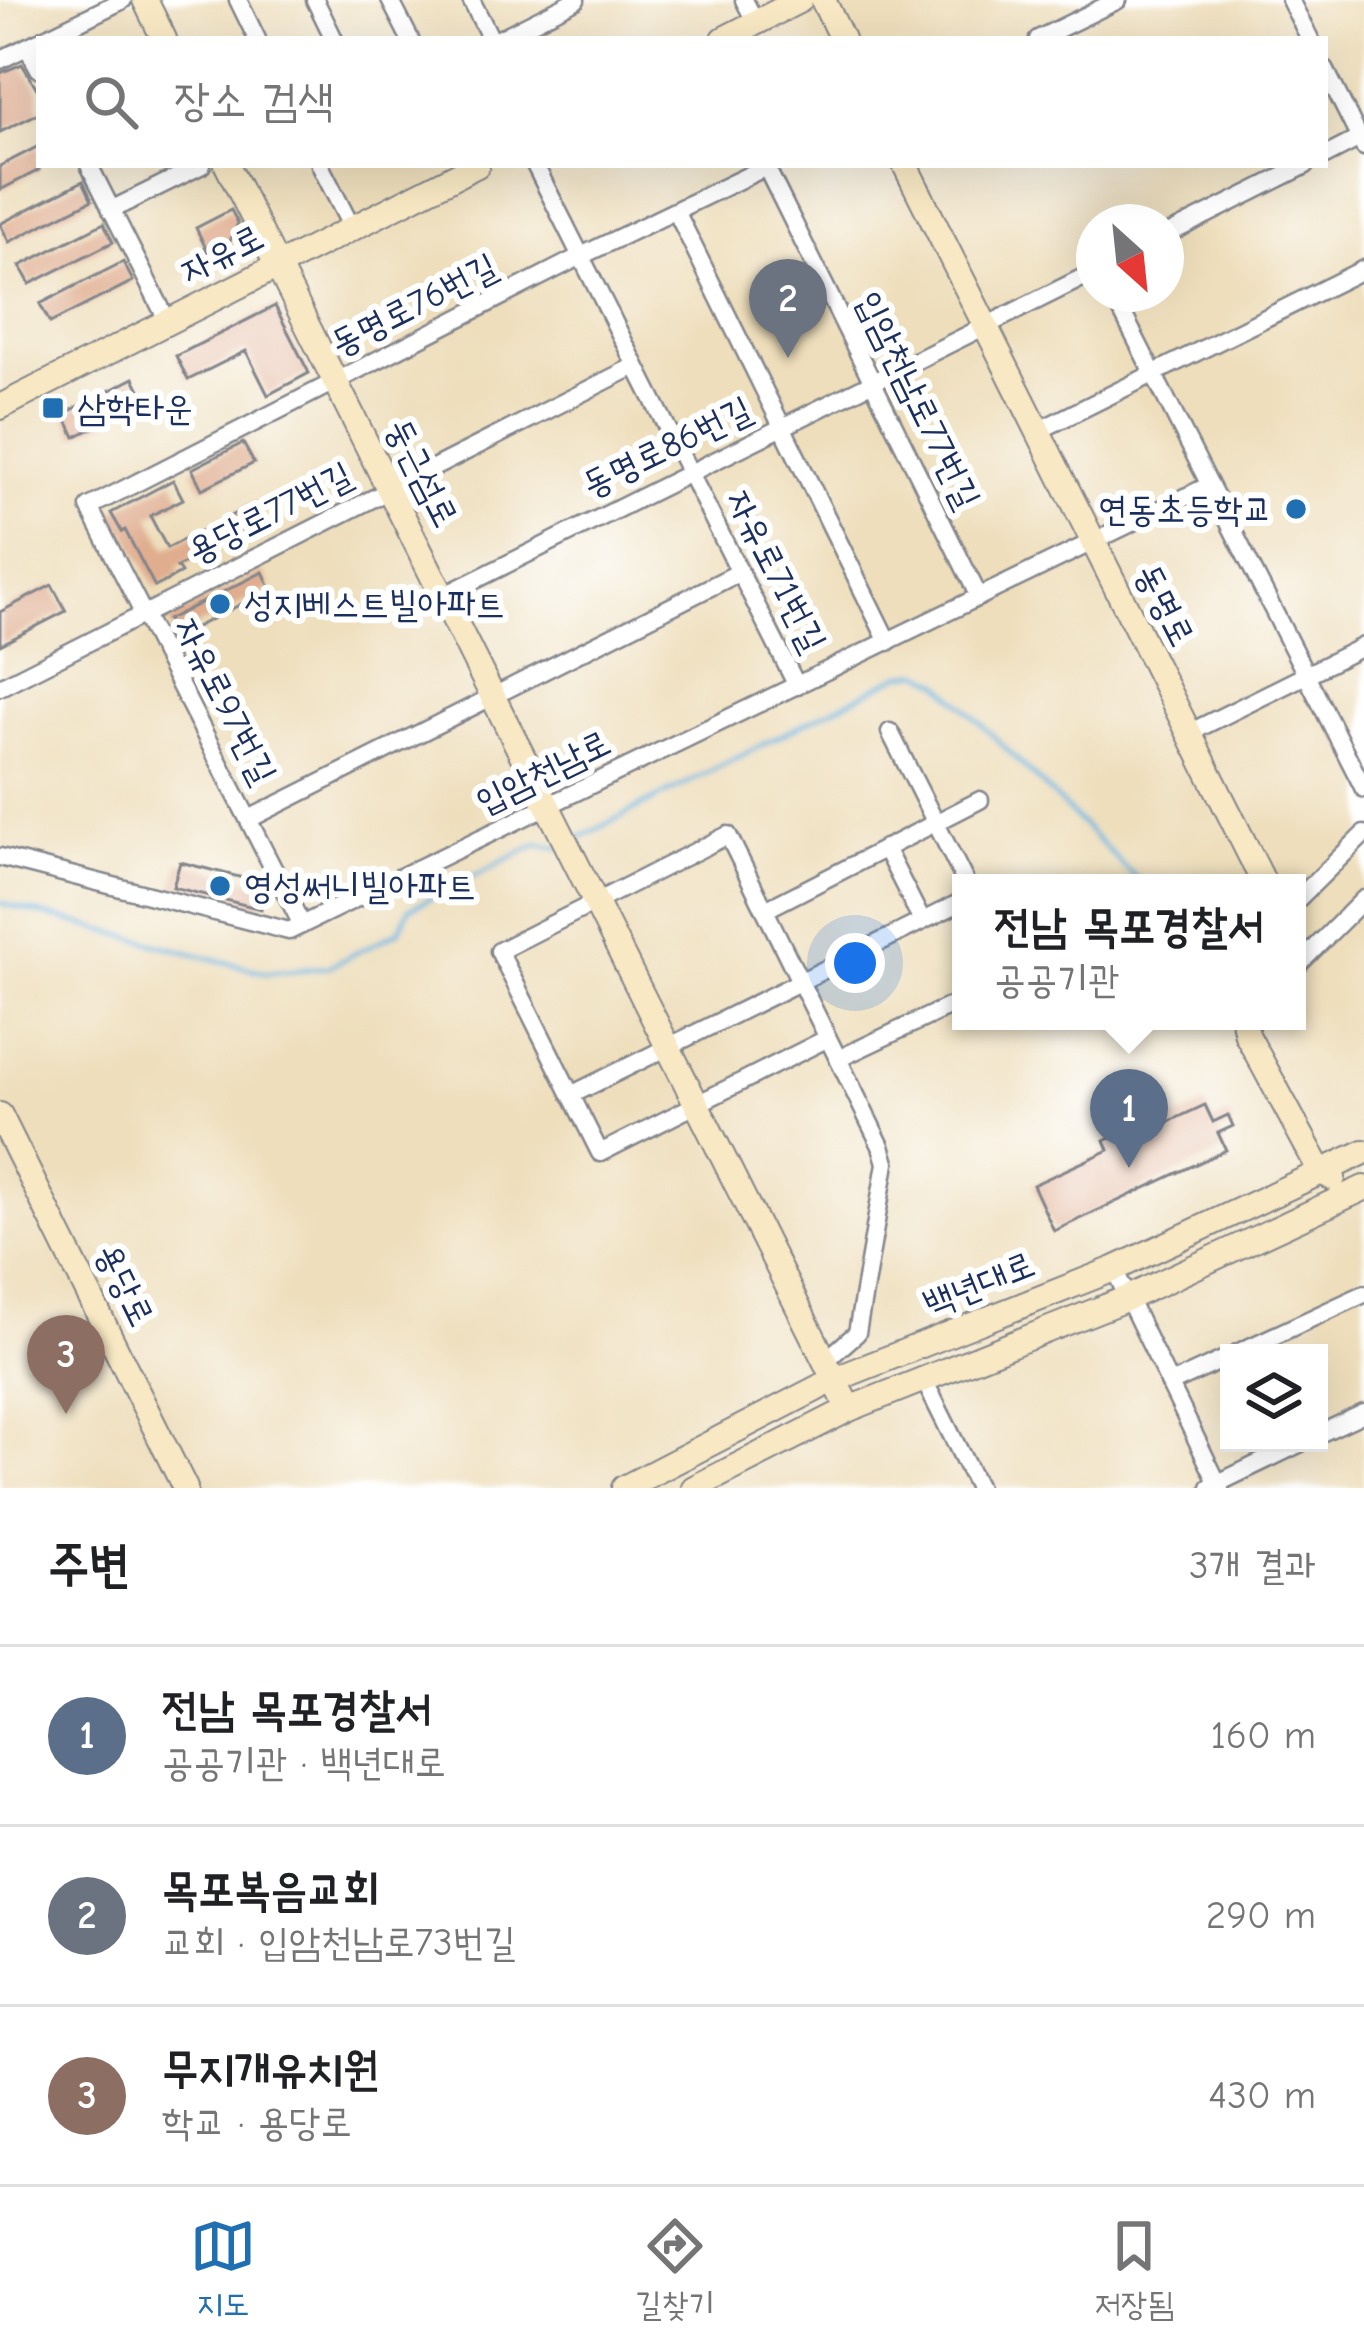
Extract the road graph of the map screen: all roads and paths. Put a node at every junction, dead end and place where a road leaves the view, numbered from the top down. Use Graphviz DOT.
graph roads {
  1 [pos="123,0"];
  2 [pos="145,0"];
  3 [pos="238,0"];
  4 [pos="315,0"];
  5 [pos="390,0"];
  6 [pos="471,0"];
  7 [pos="575,0"];
  8 [pos="800,0"];
  9 [pos="823,0"];
  10 [pos="1118,0"];
  11 [pos="1290,0"];
  12 [pos="750,11"];
  13 [pos="49,36"];
  14 [pos="163,36"];
  15 [pos="255,36"];
  16 [pos="333,36"];
  17 [pos="408,36"];
  18 [pos="493,36"];
  19 [pos="501,36"];
  20 [pos="727,36"];
  21 [pos="841,36"];
  22 [pos="1044,36"];
  23 [pos="1308,36"];
  24 [pos="36,42"];
  25 [pos="0,60"];
  26 [pos="1328,76"];
  27 [pos="1362,142"];
  28 [pos="1328,154"];
  29 [pos="90,168"];
  30 [pos="196,168"];
  31 [pos="229,168"];
  32 [pos="322,168"];
  33 [pos="469,168"];
  34 [pos="537,168"];
  35 [pos="764,168"];
  36 [pos="769,168"];
  37 [pos="907,168"];
  38 [pos="1300,168"];
  39 [pos="111,210"];
  40 [pos="676,212"];
  41 [pos="1184,227"];
  42 [pos="352,228"];
  43 [pos="581,256"];
  44 [pos="278,266"];
  45 [pos="1364,268"];
  46 [pos="1076,281"];
  47 [pos="1122,312"];
  48 [pos="167,322"];
  49 [pos="986,326"];
  50 [pos="635,365"];
  51 [pos="1153,374"];
  52 [pos="337,382"];
  53 [pos="873,382"];
  54 [pos="0,407"];
  55 [pos="782,427"];
  56 [pos="1038,431"];
  57 [pos="689,473"];
  58 [pos="1210,485"];
  59 [pos="389,489"];
  60 [pos="89,507"];
  61 [pos="1094,542"];
  62 [pos="740,572"];
  63 [pos="443,596"];
  64 [pos="979,598"];
  65 [pos="143,614"];
  66 [pos="888,642"];
  67 [pos="1364,646"];
  68 [pos="1306,675"];
  69 [pos="797,686"];
  70 [pos="0,687"];
  71 [pos="494,696"];
  72 [pos="890,731"];
  73 [pos="1189,733"];
  74 [pos="1364,789"];
  75 [pos="980,800"];
  76 [pos="550,810"];
  77 [pos="248,820"];
  78 [pos="935,823"];
  79 [pos="1364,834"];
  80 [pos="885,848"];
  81 [pos="0,857"];
  82 [pos="961,874"];
  83 [pos="1260,874"];
  84 [pos="1306,891"];
  85 [pos="1364,898"];
  86 [pos="596,902"];
  87 [pos="952,906"];
  88 [pos="765,910"];
  89 [pos="922,921"];
  90 [pos="302,925"];
  91 [pos="1306,957"];
  92 [pos="800,981"];
  93 [pos="948,1007"];
  94 [pos="1246,1030"];
  95 [pos="828,1038"];
  96 [pos="668,1046"];
  97 [pos="838,1058"];
  98 [pos="571,1095"];
  99 [pos="696,1104"];
  100 [pos="0,1114"];
  101 [pos="1364,1152"];
  102 [pos="1321,1172"];
  103 [pos="1362,1193"];
  104 [pos="1114,1269"];
  105 [pos="1364,1294"];
  106 [pos="1127,1298"];
  107 [pos="1257,1344"];
  108 [pos="1220,1361"];
  109 [pos="828,1371"];
  110 [pos="924,1380"];
  111 [pos="1170,1384"];
  112 [pos="849,1408"];
  113 [pos="1364,1413"];
  114 [pos="1328,1430"];
  115 [pos="1283,1452"];
  116 [pos="971,1486"];
  117 [pos="1215,1486"];
  118 [pos="185,1488"];
  119 [pos="624,1488"];
  120 [pos="694,1488"];
  1 -- 13 [label="street"];
  2 -- 14 [label="street"];
  3 -- 15 [label="street"];
  4 -- 16 [label="street"];
  5 -- 17 [label="street"];
  6 -- 18 [label="street"];
  7 -- 19 [label="street"];
  8 -- 12 [label="street"];
  9 -- 21 [label="street"];
  10 -- 22 [label="street"];
  11 -- 23 [label="street"];
  12 -- 20 [label="street"];
  24 -- 25 [label="street"];
  26 -- 27 [label="street"];
  27 -- 28 [label="street"];
  29 -- 39 [label="street"];
  30 -- 39 [label="street"];
  31 -- 44 [label="street, 둥근섬로"];
  32 -- 42 [label="street"];
  33 -- 42 [label="street, 자유로"];
  34 -- 43 [label="street, 자유로71번길"];
  35 -- 40 [label="street, 동명로76번길"];
  36 -- 53 [label="street, 입암천남로77번길"];
  37 -- 49 [label="street, 동명로"];
  38 -- 41 [label="street"];
  39 -- 48 [label="street"];
  40 -- 43 [label="street, 동명로76번길"];
  40 -- 55 [label="street"];
  42 -- 44 [label="street, 자유로"];
  43 -- 50 [label="street, 자유로71번길"];
  43 -- 52 [label="street, 동명로76번길"];
  44 -- 48 [label="street, 자유로"];
  44 -- 52 [label="street, 둥근섬로"];
  45 -- 51 [label="street"];
  46 -- 49 [label="street, 동명로86번길"];
  47 -- 51 [label="street"];
  48 -- 54 [label="street, 자유로"];
  49 -- 53 [label="street, 동명로86번길"];
  49 -- 56 [label="street, 동명로"];
  50 -- 57 [label="street, 자유로71번길"];
  50 -- 59 [label="street, 용당로77번길"];
  51 -- 56 [label="street"];
  51 -- 58 [label="street"];
  52 -- 59 [label="street, 둥근섬로"];
  52 -- 60 [label="street, 동명로76번길"];
  53 -- 55 [label="street, 동명로86번길"];
  53 -- 64 [label="street, 입암천남로77번길"];
  55 -- 57 [label="street, 동명로86번길"];
  55 -- 66 [label="street"];
  56 -- 61 [label="street, 동명로"];
  57 -- 62 [label="street, 자유로71번길"];
  57 -- 63 [label="street, 동명로86번길"];
  58 -- 61 [label="street, 입암천남로"];
  58 -- 68 [label="street"];
  59 -- 63 [label="street, 둥근섬로"];
  59 -- 65 [label="street, 용당로77번길"];
  60 -- 65 [label="street, 자유로97번길"];
  61 -- 64 [label="street, 입암천남로"];
  61 -- 73 [label="street, 동명로"];
  62 -- 69 [label="street, 자유로71번길"];
  62 -- 71 [label="street"];
  63 -- 71 [label="street, 둥근섬로"];
  64 -- 66 [label="street, 입암천남로"];
  65 -- 70 [label="street, 용당로77번길"];
  65 -- 77 [label="street, 자유로97번길"];
  66 -- 69 [label="street, 입암천남로"];
  67 -- 68 [label="street"];
  68 -- 73 [label="street"];
  68 -- 74 [label="street"];
  69 -- 76 [label="street, 입암천남로"];
  71 -- 76 [label="street, 둥근섬로"];
  71 -- 77 [label="street"];
  72 -- 78 [label="street"];
  73 -- 83 [label="street, 동명로"];
  75 -- 78 [label="street"];
  76 -- 86 [label="street, 둥근섬로"];
  76 -- 90 [label="street, 입암천남로"];
  77 -- 90 [label="street, 자유로97번길"];
  78 -- 80 [label="street"];
  78 -- 82 [label="street"];
  79 -- 84 [label="street"];
  80 -- 88 [label="street"];
  80 -- 89 [label="street"];
  81 -- 90 [label="street"];
  85 -- 91 [label="street"];
  86 -- 88 [label="street"];
  86 -- 96 [label="street"];
  86 -- 98 [label="street"];
  87 -- 89 [label="street"];
  88 -- 92 [label="street"];
  89 -- 92 [label="street"];
  92 -- 95 [label="street"];
  92 -- 96 [label="street"];
  93 -- 97 [label="street"];
  94 -- 102 [label="street"];
  95 -- 97 [label="street"];
  95 -- 99 [label="street"];
  96 -- 98 [label="street"];
  96 -- 99 [label="street"];
  97 -- 109 [label="street"];
  98 -- 99 [label="street"];
  99 -- 109 [label="street"];
  100 -- 118 [label="street, 용당로"];
  101 -- 102 [label="street, 백년대로"];
  102 -- 103 [label="street"];
  102 -- 104 [label="street, 백년대로"];
  103 -- 106 [label="street, 백년대로"];
  104 -- 106 [label="street"];
  104 -- 109 [label="street, 백년대로"];
  105 -- 107 [label="street"];
  106 -- 110 [label="street, 백년대로"];
  106 -- 111 [label="street"];
  108 -- 111 [label="street"];
  109 -- 112 [label="street"];
  109 -- 119 [label="street, 백년대로"];
  110 -- 112 [label="street, 백년대로"];
  110 -- 116 [label="street"];
  111 -- 117 [label="street"];
  112 -- 120 [label="street, 백년대로"];
  113 -- 114 [label="street"];
  115 -- 117 [label="street"];
}
